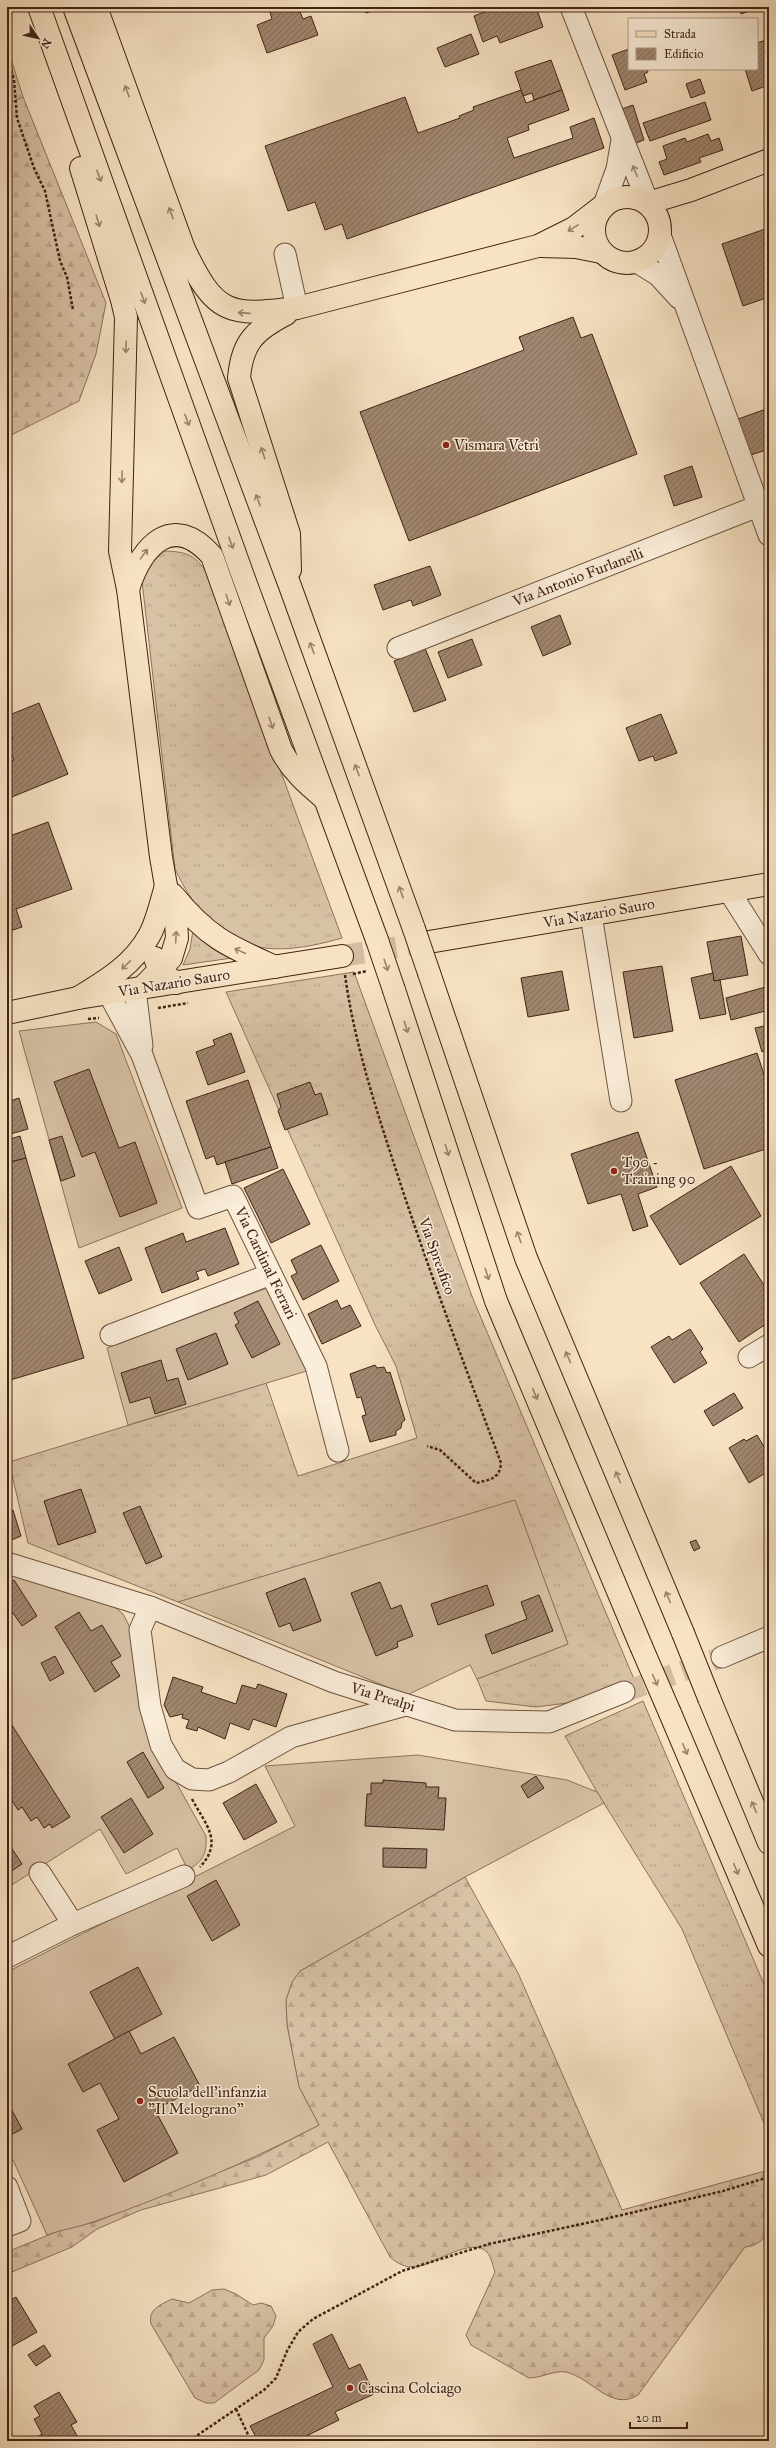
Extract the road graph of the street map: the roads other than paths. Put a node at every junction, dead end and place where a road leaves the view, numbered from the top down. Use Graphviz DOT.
graph roads {
  1 [pos="39,7"];
  2 [pos="74,7"];
  3 [pos="96,7"];
  4 [pos="571,7"];
  5 [pos="54,48"];
  6 [pos="622,140"];
  7 [pos="769,160"];
  8 [pos="691,190"];
  9 [pos="648,203"];
  10 [pos="604,205"];
  11 [pos="660,229"];
  12 [pos="538,246"];
  13 [pos="601,252"];
  14 [pos="285,254"];
  15 [pos="637,262"];
  16 [pos="683,302"];
  17 [pos="297,308"];
  18 [pos="758,506"];
  19 [pos="769,535"];
  20 [pos="290,586"];
  21 [pos="128,590"];
  22 [pos="398,648"];
  23 [pos="325,799"];
  24 [pos="769,884"];
  25 [pos="166,886"];
  26 [pos="729,891"];
  27 [pos="591,915"];
  28 [pos="150,935"];
  29 [pos="422,936"];
  30 [pos="769,954"];
  31 [pos="342,956"];
  32 [pos="275,967"];
  33 [pos="168,977"];
  34 [pos="139,989"];
  35 [pos="109,994"];
  36 [pos="78,998"];
  37 [pos="7,1013"];
  38 [pos="142,1055"];
  39 [pos="621,1101"];
  40 [pos="271,1274"];
  41 [pos="111,1335"];
  42 [pos="769,1345"];
  43 [pos="749,1357"];
  44 [pos="338,1451"];
  45 [pos="7,1563"];
  46 [pos="150,1607"];
  47 [pos="769,1637"];
  48 [pos="722,1657"];
  49 [pos="624,1692"];
  50 [pos="406,1705"];
  51 [pos="769,1843"];
  52 [pos="40,1873"];
  53 [pos="184,1876"];
  54 [pos="72,1924"];
  55 [pos="769,1946"];
  56 [pos="7,1957"];
  57 [pos="7,2187"];
  58 [pos="7,2226"];
  1 -- 5 [label="main road"];
  20 -- 2 [label="main road, one-way"];
  17 -- 3 [label="main road, one-way"];
  4 -- 6 [label="street"];
  5 -- 21 [label="main road, one-way"];
  5 -- 23 [label="main road, one-way"];
  9 -- 6 [label="street, one-way"];
  6 -- 10 [label="street"];
  7 -- 8 [label="main road"];
  8 -- 9 [label="main road"];
  8 -- 11 [label="main road"];
  9 -- 10 [label="main road"];
  9 -- 11 [label="main road"];
  10 -- 12 [label="main road, one-way"];
  10 -- 13 [label="main road"];
  11 -- 15 [label="main road"];
  11 -- 16 [label="street"];
  12 -- 13 [label="main road"];
  12 -- 17 [label="main road"];
  13 -- 15 [label="main road"];
  14 -- 17 [label="street"];
  15 -- 16 [label="street"];
  16 -- 18 [label="street"];
  20 -- 17 [label="main road, one-way"];
  18 -- 19 [label="street"];
  18 -- 22 [label="street, Via Antonio Furlanelli"];
  29 -- 20 [label="main road, one-way"];
  21 -- 23 [label="main road, one-way"];
  21 -- 25 [label="main road"];
  23 -- 55 [label="main road, one-way, bridge"];
  24 -- 26 [label="main road, Via Nazario Sauro"];
  25 -- 28 [label="main road"];
  32 -- 25 [label="main road, one-way"];
  33 -- 25 [label="main road, one-way"];
  26 -- 27 [label="main road, Via Nazario Sauro"];
  26 -- 30 [label="street"];
  27 -- 29 [label="main road, Via Nazario Sauro"];
  27 -- 39 [label="street"];
  28 -- 33 [label="main road"];
  28 -- 36 [label="main road, one-way"];
  51 -- 29 [label="main road, one-way, bridge"];
  31 -- 32 [label="main road, Via Nazario Sauro"];
  32 -- 33 [label="main road, Via Nazario Sauro"];
  33 -- 34 [label="main road"];
  34 -- 35 [label="main road, Via Nazario Sauro"];
  34 -- 38 [label="street, Via Cardinal Ferrari"];
  35 -- 36 [label="main road, Via Nazario Sauro"];
  35 -- 38 [label="street, Via Cardinal Ferrari"];
  36 -- 37 [label="main road, Via Nazario Sauro"];
  38 -- 40 [label="street, Via Cardinal Ferrari"];
  40 -- 41 [label="street"];
  40 -- 44 [label="street, Via Cardinal Ferrari"];
  42 -- 43 [label="street"];
  45 -- 46 [label="street, Via Prealpi"];
  46 -- 50 [label="street, Via Prealpi"];
  46 -- 50 [label="street"];
  47 -- 48 [label="street"];
  49 -- 50 [label="street, Via Prealpi"];
  52 -- 54 [label="street"];
  53 -- 54 [label="street"];
  54 -- 56 [label="street"];
  57 -- 58 [label="street"];
}
